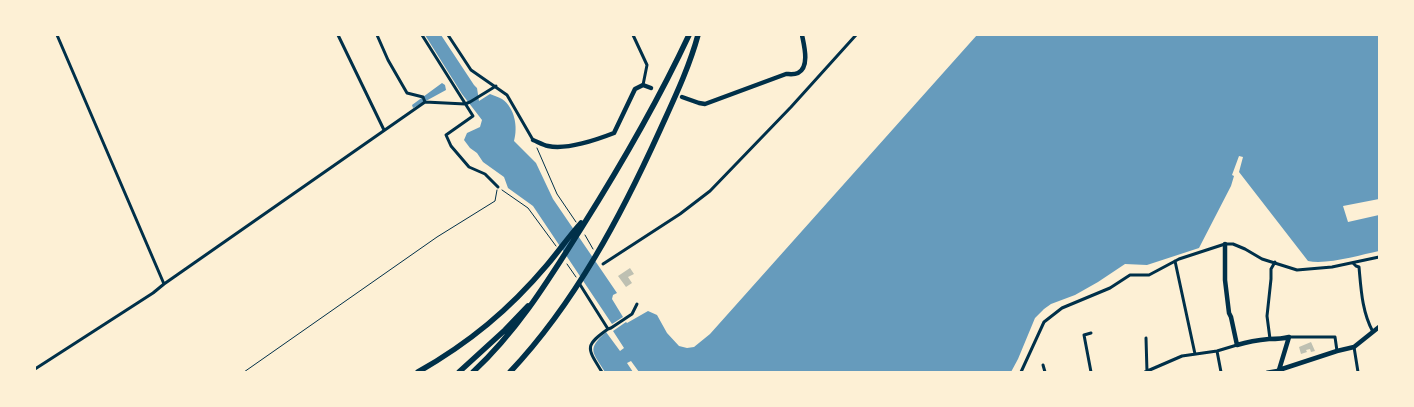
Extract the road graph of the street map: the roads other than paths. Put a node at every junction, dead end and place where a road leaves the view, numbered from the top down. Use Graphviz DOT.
graph roads {
  1 [pos="57,35"];
  2 [pos="338,35"];
  3 [pos="377,35"];
  4 [pos="422,35"];
  5 [pos="448,35"];
  6 [pos="633,35"];
  7 [pos="690,35"];
  8 [pos="698,35"];
  9 [pos="802,35"];
  10 [pos="856,35"];
  11 [pos="643,85"];
  12 [pos="494,87"];
  13 [pos="651,88"];
  14 [pos="682,97"];
  15 [pos="425,102"];
  16 [pos="465,104"];
  17 [pos="384,130"];
  18 [pos="534,140"];
  19 [pos="498,187"];
  20 [pos="592,210"];
  21 [pos="1225,244"];
  22 [pos="1379,257"];
  23 [pos="1175,261"];
  24 [pos="1275,262"];
  25 [pos="1353,263"];
  26 [pos="603,264"];
  27 [pos="578,280"];
  28 [pos="164,284"];
  29 [pos="541,292"];
  30 [pos="637,304"];
  31 [pos="1379,327"];
  32 [pos="609,328"];
  33 [pos="1372,332"];
  34 [pos="1091,334"];
  35 [pos="1289,337"];
  36 [pos="1146,338"];
  37 [pos="1270,339"];
  38 [pos="1237,345"];
  39 [pos="1354,347"];
  40 [pos="1337,350"];
  41 [pos="1217,351"];
  42 [pos="1195,354"];
  43 [pos="1043,365"];
  44 [pos="35,369"];
  45 [pos="1278,370"];
  46 [pos="1286,370"];
  47 [pos="418,372"];
  48 [pos="459,372"];
  49 [pos="473,372"];
  50 [pos="510,372"];
  51 [pos="602,372"];
  52 [pos="1022,372"];
  53 [pos="1044,372"];
  54 [pos="1091,372"];
  55 [pos="1146,372"];
  56 [pos="1222,372"];
  57 [pos="1267,372"];
  58 [pos="1358,372"];
  1 -- 28 [label="street"];
  2 -- 17 [label="street"];
  3 -- 15 [label="street"];
  4 -- 16 [label="street"];
  5 -- 12 [label="street"];
  6 -- 11 [label="street"];
  7 -- 20 [label="highway"];
  8 -- 50 [label="highway"];
  9 -- 14 [label="main road"];
  10 -- 26 [label="street"];
  11 -- 13 [label="main road"];
  11 -- 18 [label="main road"];
  12 -- 16 [label="street"];
  12 -- 18 [label="street"];
  15 -- 16 [label="street"];
  15 -- 17 [label="street"];
  16 -- 19 [label="street"];
  17 -- 28 [label="street"];
  20 -- 29 [label="highway"];
  20 -- 47 [label="highway"];
  21 -- 23 [label="street"];
  21 -- 24 [label="street"];
  21 -- 38 [label="main road"];
  22 -- 25 [label="street"];
  23 -- 42 [label="street"];
  23 -- 52 [label="street"];
  24 -- 25 [label="street"];
  24 -- 37 [label="street"];
  25 -- 33 [label="street"];
  27 -- 32 [label="street"];
  28 -- 44 [label="street"];
  29 -- 48 [label="highway"];
  29 -- 49 [label="highway"];
  30 -- 32 [label="street"];
  31 -- 33 [label="main road"];
  32 -- 51 [label="street"];
  33 -- 39 [label="main road"];
  34 -- 54 [label="street"];
  35 -- 37 [label="main road"];
  35 -- 40 [label="street"];
  35 -- 45 [label="main road"];
  36 -- 55 [label="street"];
  37 -- 38 [label="main road"];
  38 -- 41 [label="street"];
  39 -- 40 [label="main road"];
  39 -- 58 [label="street"];
  40 -- 46 [label="main road"];
  41 -- 42 [label="street"];
  41 -- 56 [label="street"];
  42 -- 55 [label="street"];
  43 -- 53 [label="street"];
  45 -- 46 [label="main road"];
  45 -- 57 [label="street"];
}
